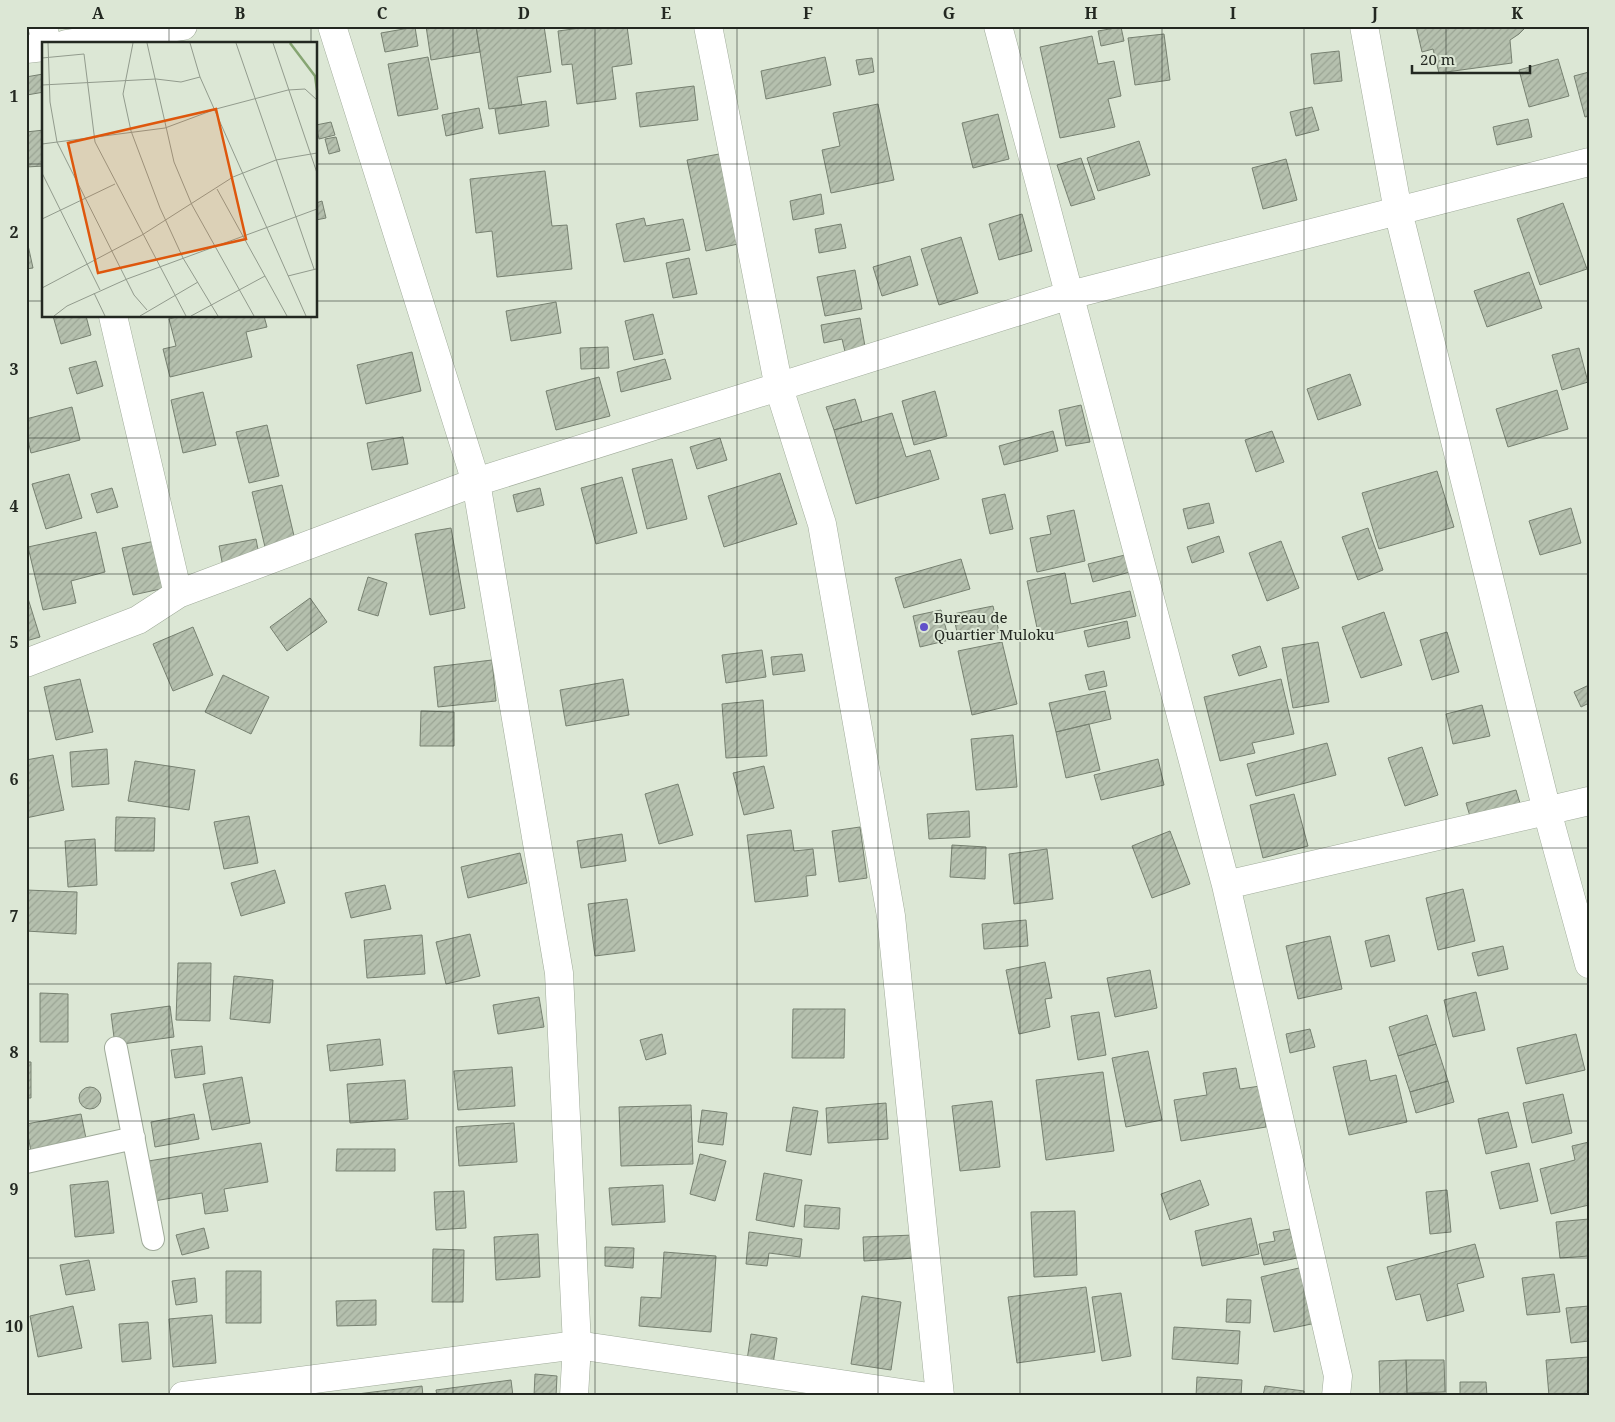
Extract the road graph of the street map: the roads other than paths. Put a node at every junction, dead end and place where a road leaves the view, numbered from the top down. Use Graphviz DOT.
graph roads {
  1 [pos="42,26"];
  2 [pos="183,26"];
  3 [pos="332,26"];
  4 [pos="708,26"];
  5 [pos="998,26"];
  6 [pos="1364,26"];
  7 [pos="47,42"];
  8 [pos="79,42"];
  9 [pos="42,47"];
  10 [pos="26,49"];
  11 [pos="1589,162"];
  12 [pos="1398,211"];
  13 [pos="1070,295"];
  14 [pos="112,318"];
  15 [pos="778,388"];
  16 [pos="476,482"];
  17 [pos="178,594"];
  18 [pos="26,663"];
  19 [pos="1589,801"];
  20 [pos="1547,811"];
  21 [pos="1226,885"];
  22 [pos="1589,964"];
  23 [pos="116,1048"];
  24 [pos="134,1138"];
  25 [pos="26,1162"];
  26 [pos="153,1239"];
  27 [pos="576,1344"];
  28 [pos="183,1396"];
  29 [pos="574,1396"];
  30 [pos="922,1396"];
  31 [pos="940,1396"];
  32 [pos="1336,1396"];
  1 -- 7 [label="street"];
  2 -- 8 [label="street"];
  3 -- 16 [label="street"];
  4 -- 15 [label="street"];
  5 -- 13 [label="street"];
  6 -- 12 [label="street"];
  9 -- 10 [label="street"];
  11 -- 12 [label="street"];
  12 -- 13 [label="street"];
  12 -- 20 [label="street"];
  13 -- 15 [label="street"];
  13 -- 21 [label="street"];
  14 -- 17 [label="street"];
  15 -- 16 [label="street"];
  15 -- 31 [label="street"];
  16 -- 17 [label="street"];
  16 -- 27 [label="street"];
  17 -- 18 [label="street"];
  19 -- 20 [label="street"];
  20 -- 21 [label="street"];
  20 -- 22 [label="street"];
  21 -- 32 [label="street"];
  23 -- 24 [label="lane"];
  24 -- 25 [label="lane"];
  24 -- 26 [label="lane"];
  27 -- 28 [label="street"];
  27 -- 29 [label="street"];
  27 -- 30 [label="street"];
}
